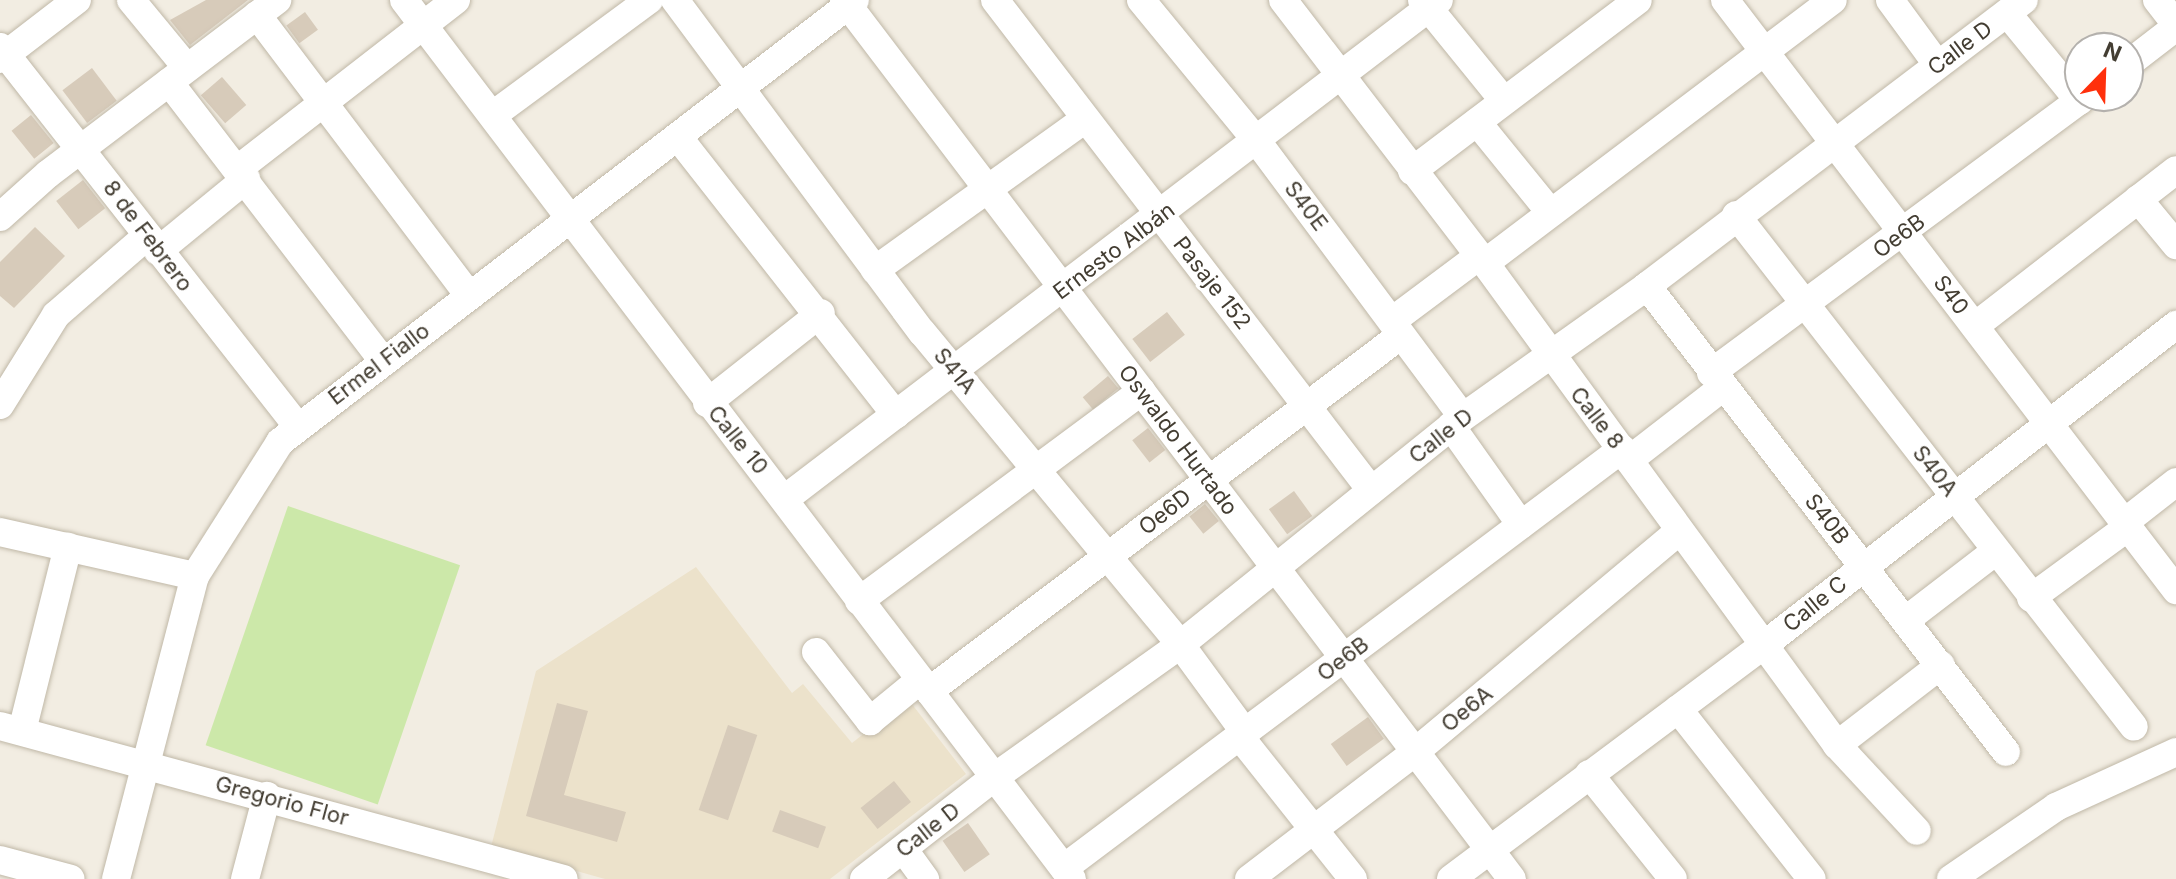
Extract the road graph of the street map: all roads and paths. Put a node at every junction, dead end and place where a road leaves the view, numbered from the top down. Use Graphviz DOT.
graph roads {
  1 [pos="131,0"];
  2 [pos="404,0"];
  3 [pos="456,0"];
  4 [pos="649,0"];
  5 [pos="675,0"];
  6 [pos="995,0"];
  7 [pos="1141,0"];
  8 [pos="1283,0"];
  9 [pos="1638,0"];
  10 [pos="1725,0"];
  11 [pos="1833,0"];
  12 [pos="1890,0"];
  13 [pos="2157,0"];
  14 [pos="70,2"];
  15 [pos="849,2"];
  16 [pos="1430,3"];
  17 [pos="2015,6"];
  18 [pos="267,8"];
  19 [pos="424,24"];
  20 [pos="2176,26"];
  21 [pos="2144,51"];
  22 [pos="1765,52"];
  23 [pos="2,54"];
  24 [pos="1937,64"];
  25 [pos="2064,73"];
  26 [pos="178,75"];
  27 [pos="1339,78"];
  28 [pos="738,90"];
  29 [pos="323,101"];
  30 [pos="1504,101"];
  31 [pos="2064,112"];
  32 [pos="493,115"];
  33 [pos="1084,120"];
  34 [pos="1477,122"];
  35 [pos="678,137"];
  36 [pos="1257,141"];
  37 [pos="1833,142"];
  38 [pos="81,148"];
  39 [pos="2176,170"];
  40 [pos="1412,171"];
  41 [pos="242,174"];
  42 [pos="986,191"];
  43 [pos="2138,199"];
  44 [pos="1551,213"];
  45 [pos="1736,215"];
  46 [pos="0,217"];
  47 [pos="568,217"];
  48 [pos="1159,217"];
  49 [pos="1904,234"];
  50 [pos="153,243"];
  51 [pos="2176,245"];
  52 [pos="1482,260"];
  53 [pos="875,270"];
  54 [pos="1647,286"];
  55 [pos="1061,291"];
  56 [pos="469,295"];
  57 [pos="1805,303"];
  58 [pos="821,313"];
  59 [pos="2176,325"];
  60 [pos="1975,326"];
  61 [pos="1397,328"];
  62 [pos="1549,357"];
  63 [pos="384,362"];
  64 [pos="954,370"];
  65 [pos="1717,380"];
  66 [pos="1142,391"];
  67 [pos="707,403"];
  68 [pos="1306,403"];
  69 [pos="0,405"];
  70 [pos="896,415"];
  71 [pos="2048,421"];
  72 [pos="1457,422"];
  73 [pos="296,425"];
  74 [pos="1626,455"];
  75 [pos="1037,473"];
  76 [pos="1209,478"];
  77 [pos="2176,482"];
  78 [pos="1371,490"];
  79 [pos="1955,497"];
  80 [pos="786,498"];
  81 [pos="1521,525"];
  82 [pos="2126,525"];
  83 [pos="1679,531"];
  84 [pos="0,532"];
  85 [pos="68,547"];
  86 [pos="1996,551"];
  87 [pos="1108,556"];
  88 [pos="1863,565"];
  89 [pos="1275,569"];
  90 [pos="195,576"];
  91 [pos="2176,590"];
  92 [pos="2031,598"];
  93 [pos="859,601"];
  94 [pos="1906,620"];
  95 [pos="1180,645"];
  96 [pos="1764,645"];
  97 [pos="816,652"];
  98 [pos="1341,660"];
  99 [pos="1941,665"];
  100 [pos="925,686"];
  101 [pos="1678,709"];
  102 [pos="2134,727"];
  103 [pos="11,728"];
  104 [pos="1244,736"];
  105 [pos="1837,745"];
  106 [pos="1415,752"];
  107 [pos="2006,752"];
  108 [pos="2176,752"];
  109 [pos="145,764"];
  110 [pos="1589,774"];
  111 [pos="992,779"];
  112 [pos="267,796"];
  113 [pos="1314,830"];
  114 [pos="1917,831"];
  115 [pos="904,850"];
  116 [pos="1489,850"];
  117 [pos="0,860"];
  118 [pos="472,867"];
  119 [pos="1068,874"];
  120 [pos="71,879"];
  121 [pos="116,879"];
  122 [pos="245,879"];
  123 [pos="564,879"];
  124 [pos="864,879"];
  125 [pos="925,879"];
  126 [pos="1249,879"];
  127 [pos="1353,879"];
  128 [pos="1451,879"];
  129 [pos="1512,879"];
  130 [pos="1673,879"];
  131 [pos="1812,879"];
  132 [pos="1951,879"];
  1 -- 26 [label="street"];
  2 -- 19 [label="street, Calle 10"];
  3 -- 19 [label="street"];
  4 -- 32 [label="street"];
  5 -- 28 [label="street, S41A"];
  6 -- 33 [label="street, Pasaje 152"];
  7 -- 36 [label="street, S40E"];
  8 -- 27 [label="street, Calle 8"];
  9 -- 30 [label="street"];
  10 -- 22 [label="street, S40"];
  11 -- 22 [label="street, Oe6D"];
  12 -- 24 [label="street"];
  13 -- 20 [label="street"];
  14 -- 23 [label="street"];
  15 -- 28 [label="street, Ermel Fiallo"];
  15 -- 42 [label="street, Oswaldo Hurtado"];
  16 -- 27 [label="street, Ernesto Albán"];
  16 -- 30 [label="street"];
  17 -- 24 [label="street, Calle D"];
  17 -- 25 [label="street"];
  18 -- 26 [label="street"];
  18 -- 29 [label="street"];
  19 -- 29 [label="street"];
  19 -- 32 [label="street, Calle 10"];
  20 -- 21 [label="street"];
  22 -- 37 [label="street, S40"];
  22 -- 44 [label="street, Oe6D"];
  23 -- 38 [label="street, 8 de Febrero"];
  24 -- 37 [label="street, Calle D"];
  26 -- 38 [label="street"];
  26 -- 41 [label="street"];
  27 -- 36 [label="street, Ernesto Albán"];
  27 -- 40 [label="street, Calle 8"];
  28 -- 35 [label="street, Ermel Fiallo"];
  28 -- 53 [label="street, S41A"];
  29 -- 41 [label="street"];
  29 -- 56 [label="street"];
  30 -- 34 [label="street"];
  31 -- 49 [label="street, Oe6B"];
  32 -- 47 [label="street, Calle 10"];
  33 -- 42 [label="street"];
  33 -- 48 [label="street, Pasaje 152"];
  34 -- 40 [label="street"];
  34 -- 44 [label="street"];
  35 -- 47 [label="street, Ermel Fiallo"];
  35 -- 58 [label="street"];
  36 -- 48 [label="street, Ernesto Albán"];
  36 -- 61 [label="street, S40E"];
  37 -- 45 [label="street, Calle D"];
  37 -- 49 [label="street, S40"];
  38 -- 46 [label="street"];
  38 -- 50 [label="street, 8 de Febrero"];
  39 -- 43 [label="street"];
  40 -- 52 [label="street, Calle 8"];
  41 -- 50 [label="street"];
  41 -- 63 [label="street"];
  42 -- 53 [label="street"];
  42 -- 55 [label="street, Oswaldo Hurtado"];
  43 -- 51 [label="street"];
  43 -- 60 [label="street"];
  44 -- 52 [label="street, Oe6D"];
  45 -- 54 [label="street, Calle D"];
  45 -- 57 [label="street, S40A"];
  47 -- 56 [label="street, Ermel Fiallo"];
  47 -- 67 [label="street, Calle 10"];
  48 -- 55 [label="street, Ernesto Albán"];
  48 -- 68 [label="street, Pasaje 152"];
  49 -- 57 [label="street, Oe6B"];
  49 -- 60 [label="street, S40"];
  50 -- 69 [label="street"];
  50 -- 73 [label="street, 8 de Febrero"];
  52 -- 61 [label="street, Oe6D"];
  52 -- 62 [label="street, Calle 8"];
  53 -- 64 [label="street, S41A"];
  54 -- 62 [label="street, Calle D"];
  54 -- 65 [label="street, S40B"];
  55 -- 64 [label="street, Ernesto Albán"];
  55 -- 66 [label="street, Oswaldo Hurtado"];
  56 -- 63 [label="street, Ermel Fiallo"];
  57 -- 65 [label="street, Oe6B"];
  57 -- 79 [label="street, S40A"];
  58 -- 67 [label="street"];
  58 -- 70 [label="street"];
  59 -- 71 [label="street, Calle C"];
  60 -- 71 [label="street, S40"];
  61 -- 68 [label="street, Oe6D"];
  61 -- 72 [label="street, S40E"];
  62 -- 72 [label="street, Calle D"];
  62 -- 74 [label="street, Calle 8"];
  63 -- 73 [label="street, Ermel Fiallo"];
  64 -- 70 [label="street, Ernesto Albán"];
  64 -- 75 [label="street, S41A"];
  65 -- 74 [label="street, Oe6B"];
  65 -- 88 [label="street, S40B"];
  66 -- 75 [label="street"];
  66 -- 76 [label="street, Oswaldo Hurtado"];
  67 -- 80 [label="street, Calle 10"];
  68 -- 76 [label="street, Oe6D"];
  68 -- 78 [label="street, Pasaje 152"];
  70 -- 80 [label="street, Ernesto Albán"];
  71 -- 79 [label="street, Calle C"];
  71 -- 82 [label="street, S40"];
  72 -- 78 [label="street, Calle D"];
  72 -- 81 [label="street, S40E"];
  73 -- 90 [label="street, Ermel Fiallo"];
  74 -- 81 [label="street, Oe6B"];
  74 -- 83 [label="street, Calle 8"];
  75 -- 87 [label="street, S41A"];
  75 -- 93 [label="street"];
  76 -- 87 [label="street, Oe6D"];
  76 -- 89 [label="street, Oswaldo Hurtado"];
  77 -- 82 [label="street"];
  78 -- 89 [label="street, Calle D"];
  79 -- 86 [label="street, S40A"];
  79 -- 88 [label="street, Calle C"];
  80 -- 93 [label="street, Calle 10"];
  81 -- 98 [label="street, Oe6B"];
  82 -- 91 [label="street, S40"];
  82 -- 92 [label="street"];
  83 -- 96 [label="street, Calle 8"];
  83 -- 106 [label="street, Oe6A"];
  84 -- 85 [label="street"];
  85 -- 90 [label="street"];
  85 -- 103 [label="street"];
  86 -- 92 [label="street, S40A"];
  86 -- 94 [label="street"];
  87 -- 95 [label="street, S41A"];
  87 -- 100 [label="street, Oe6D"];
  88 -- 94 [label="street, S40B"];
  88 -- 96 [label="street, Calle C"];
  89 -- 95 [label="street, Calle D"];
  89 -- 98 [label="street, Oswaldo Hurtado"];
  90 -- 109 [label="street, Ermel Fiallo"];
  92 -- 102 [label="street, S40A"];
  93 -- 100 [label="street, Calle 10"];
  94 -- 99 [label="street, S40B"];
  95 -- 104 [label="street, S41A"];
  95 -- 111 [label="street, Calle D"];
  96 -- 101 [label="street, Calle C"];
  96 -- 105 [label="street, Calle 8"];
  97 -- 100 [label="street, Oe6D"];
  98 -- 104 [label="street, Oe6B"];
  98 -- 106 [label="street, Oswaldo Hurtado"];
  99 -- 105 [label="street"];
  99 -- 107 [label="street, S40B"];
  100 -- 111 [label="street, Calle 10"];
  101 -- 110 [label="street, Calle C"];
  101 -- 131 [label="street"];
  103 -- 109 [label="street, Gregorio Flor"];
  104 -- 113 [label="street, S41A"];
  104 -- 119 [label="street, Oe6B"];
  105 -- 114 [label="street, Calle 8"];
  106 -- 113 [label="street, Oe6A"];
  106 -- 116 [label="street, Oswaldo Hurtado"];
  108 -- 132 [label="street"];
  109 -- 112 [label="street, Gregorio Flor"];
  109 -- 121 [label="street, Ermel Fiallo"];
  110 -- 116 [label="street, Calle C"];
  110 -- 130 [label="street"];
  111 -- 115 [label="street, Calle D"];
  111 -- 119 [label="street, Calle 10"];
  112 -- 118 [label="street, Gregorio Flor"];
  112 -- 122 [label="street"];
  113 -- 126 [label="street, Oe6A"];
  113 -- 127 [label="street, S41A"];
  115 -- 124 [label="street, Calle D"];
  115 -- 125 [label="street"];
  116 -- 128 [label="street, Calle C"];
  116 -- 129 [label="street, Oswaldo Hurtado"];
  117 -- 120 [label="street"];
  118 -- 123 [label="street, Gregorio Flor"];
}
